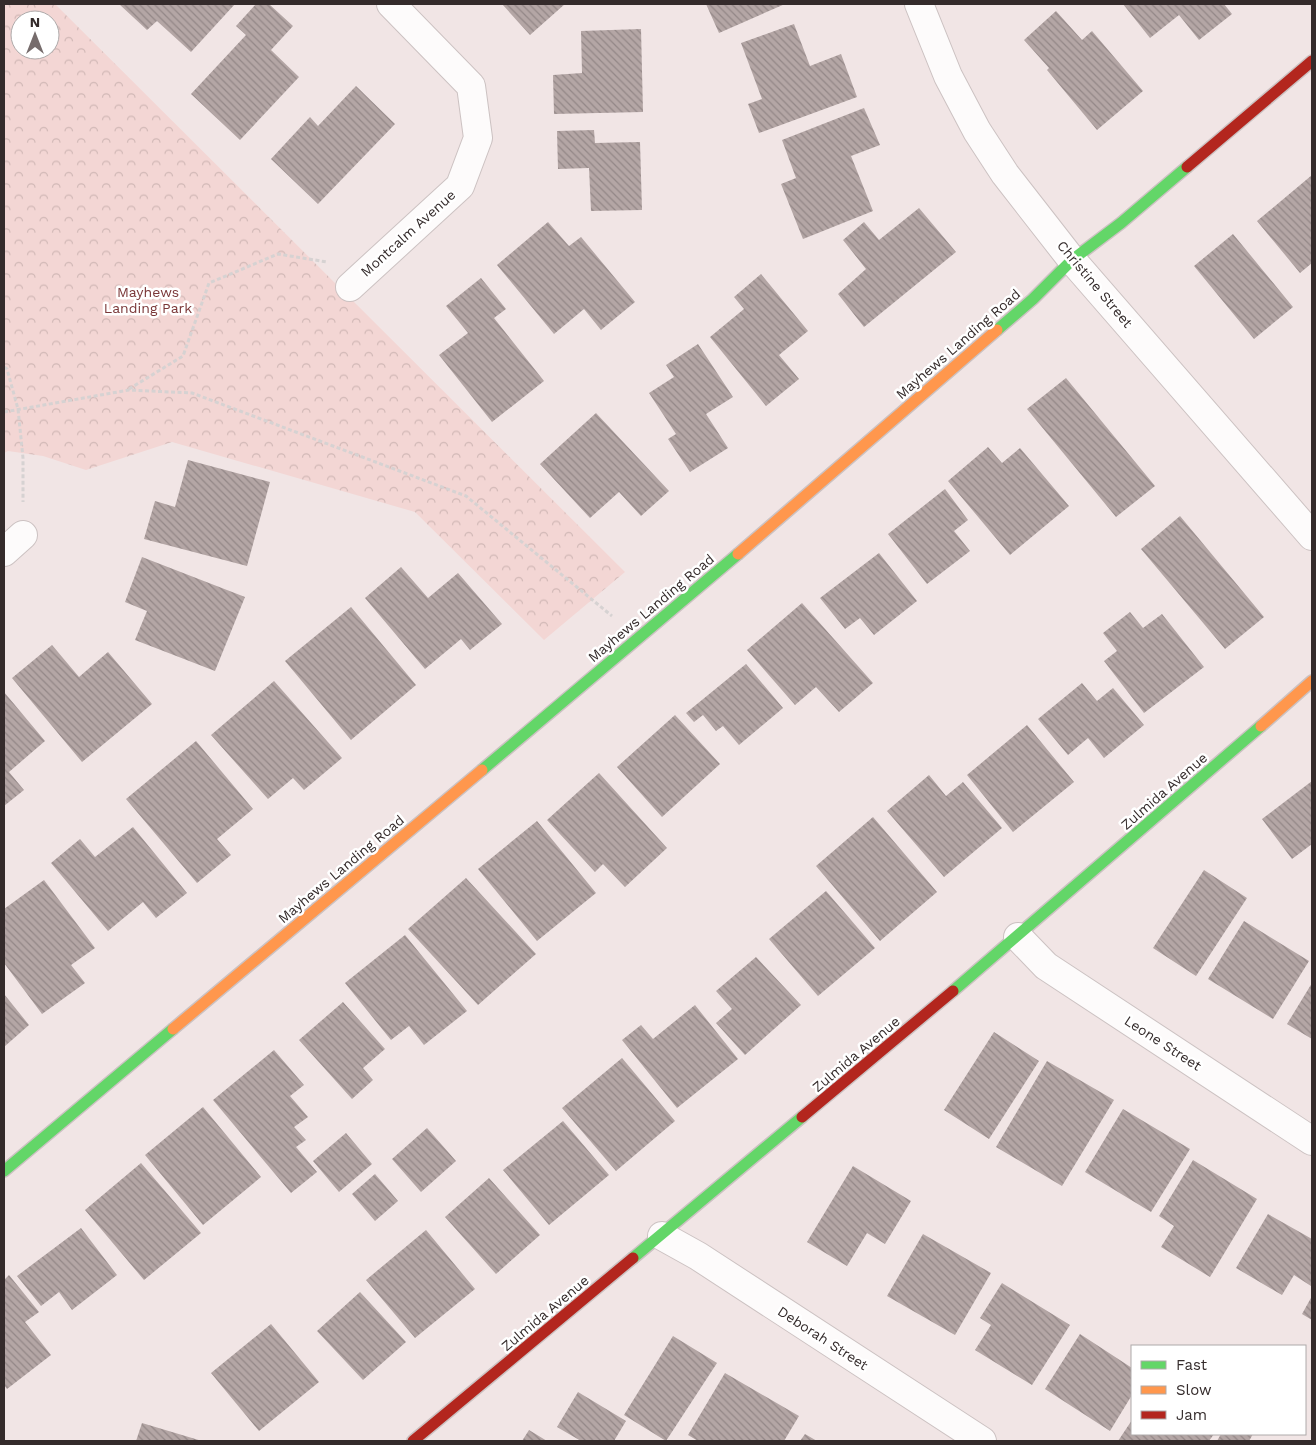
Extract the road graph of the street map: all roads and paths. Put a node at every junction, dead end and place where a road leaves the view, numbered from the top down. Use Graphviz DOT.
graph roads {
  1 [pos="391,4"];
  2 [pos="919,4"];
  3 [pos="1312,61"];
  4 [pos="1072,260"];
  5 [pos="350,286"];
  6 [pos="4,367"];
  7 [pos="129,390"];
  8 [pos="18,409"];
  9 [pos="4,412"];
  10 [pos="1312,536"];
  11 [pos="13,544"];
  12 [pos="639,638"];
  13 [pos="1312,681"];
  14 [pos="1018,937"];
  15 [pos="1312,1141"];
  16 [pos="4,1171"];
  17 [pos="662,1236"];
  18 [pos="413,1441"];
  19 [pos="982,1441"];
  1 -- 5 [label="street, Montcalm Avenue"];
  2 -- 4 [label="street, Christine Street"];
  3 -- 4 [label="street, Mayhews Landing Road"];
  4 -- 10 [label="street, Christine Street"];
  4 -- 12 [label="street, Mayhews Landing Road"];
  5 -- 7 [label="path"];
  6 -- 8 [label="path"];
  7 -- 8 [label="path"];
  7 -- 12 [label="path"];
  8 -- 9 [label="path"];
  8 -- 11 [label="path"];
  12 -- 16 [label="street, Mayhews Landing Road"];
  13 -- 14 [label="street, Zulmida Avenue"];
  14 -- 15 [label="street, Leone Street"];
  14 -- 17 [label="street, Zulmida Avenue"];
  17 -- 18 [label="street, Zulmida Avenue"];
  17 -- 19 [label="street, Deborah Street"];
}
